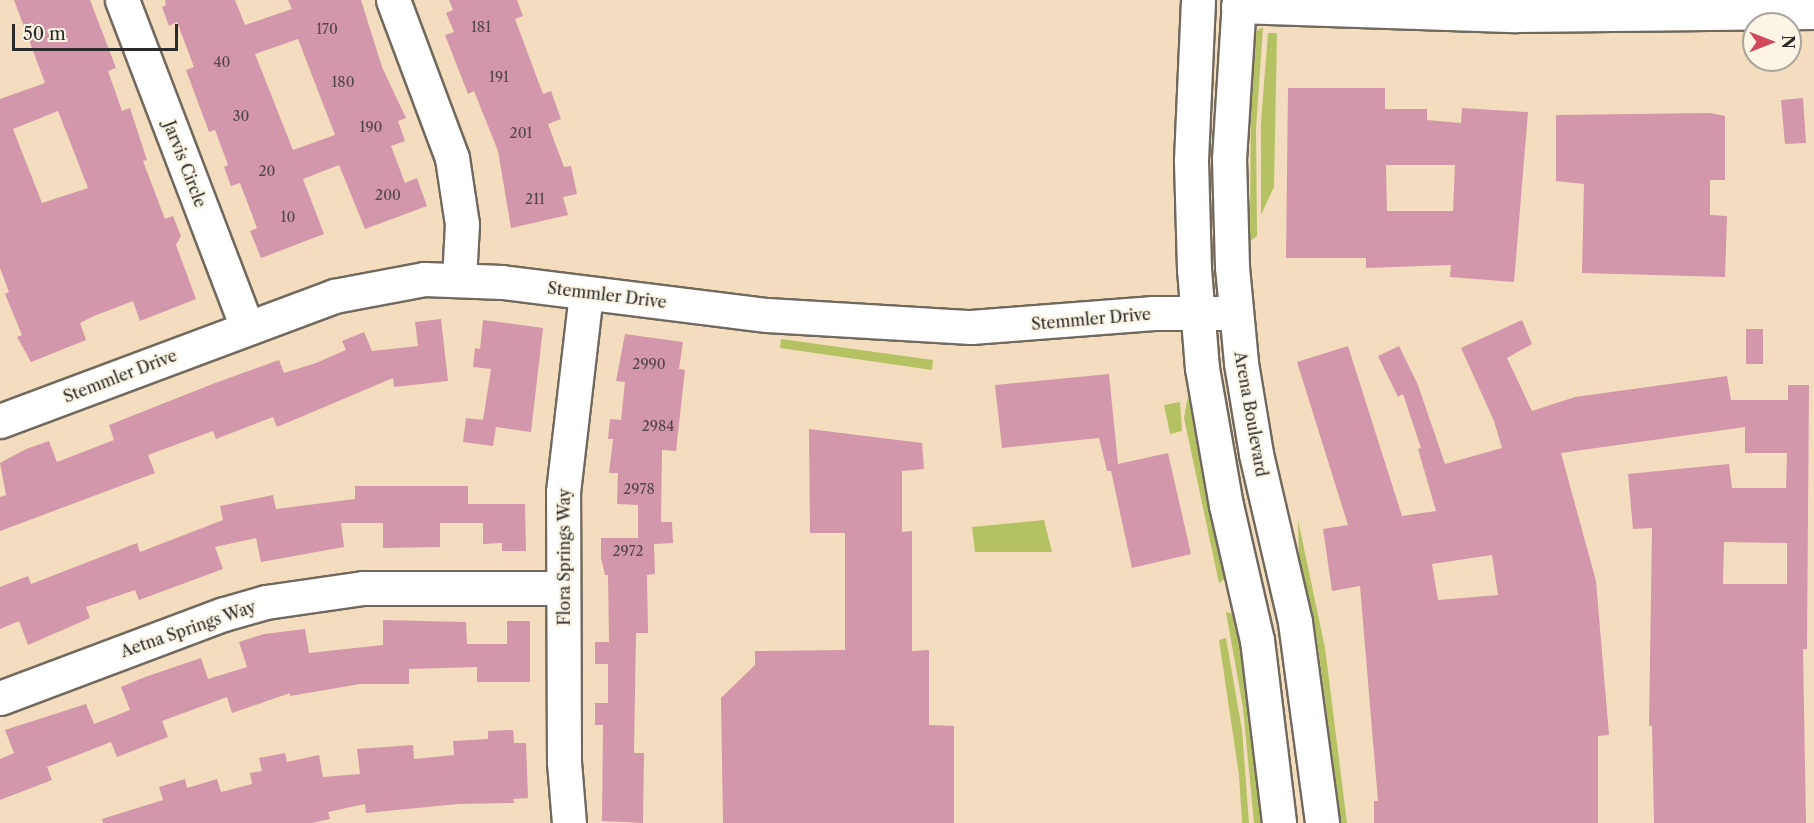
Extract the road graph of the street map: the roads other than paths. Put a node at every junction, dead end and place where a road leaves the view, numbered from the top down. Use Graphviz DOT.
graph roads {
  1 [pos="123,0"];
  2 [pos="393,0"];
  3 [pos="1198,0"];
  4 [pos="1239,3"];
  5 [pos="1516,7"];
  6 [pos="1814,12"];
  7 [pos="459,279"];
  8 [pos="586,292"];
  9 [pos="1197,312"];
  10 [pos="1236,313"];
  11 [pos="246,328"];
  12 [pos="3,411"];
  13 [pos="562,588"];
  14 [pos="0,698"];
  15 [pos="569,823"];
  16 [pos="1279,823"];
  17 [pos="1322,823"];
  1 -- 11 [label="street, Jarvis Circle"];
  2 -- 7 [label="street"];
  3 -- 9 [label="street"];
  4 -- 5 [label="street"];
  4 -- 10 [label="street, Arena Boulevard"];
  5 -- 6 [label="street"];
  7 -- 8 [label="street, Stemmler Drive"];
  7 -- 11 [label="street, Stemmler Drive"];
  8 -- 9 [label="street, Stemmler Drive"];
  8 -- 13 [label="street, Flora Springs Way"];
  9 -- 10 [label="street, Stemmler Drive"];
  9 -- 16 [label="street"];
  10 -- 17 [label="street, Arena Boulevard"];
  11 -- 12 [label="street, Stemmler Drive"];
  13 -- 14 [label="street, Aetna Springs Way"];
  13 -- 15 [label="street, Flora Springs Way"];
}
